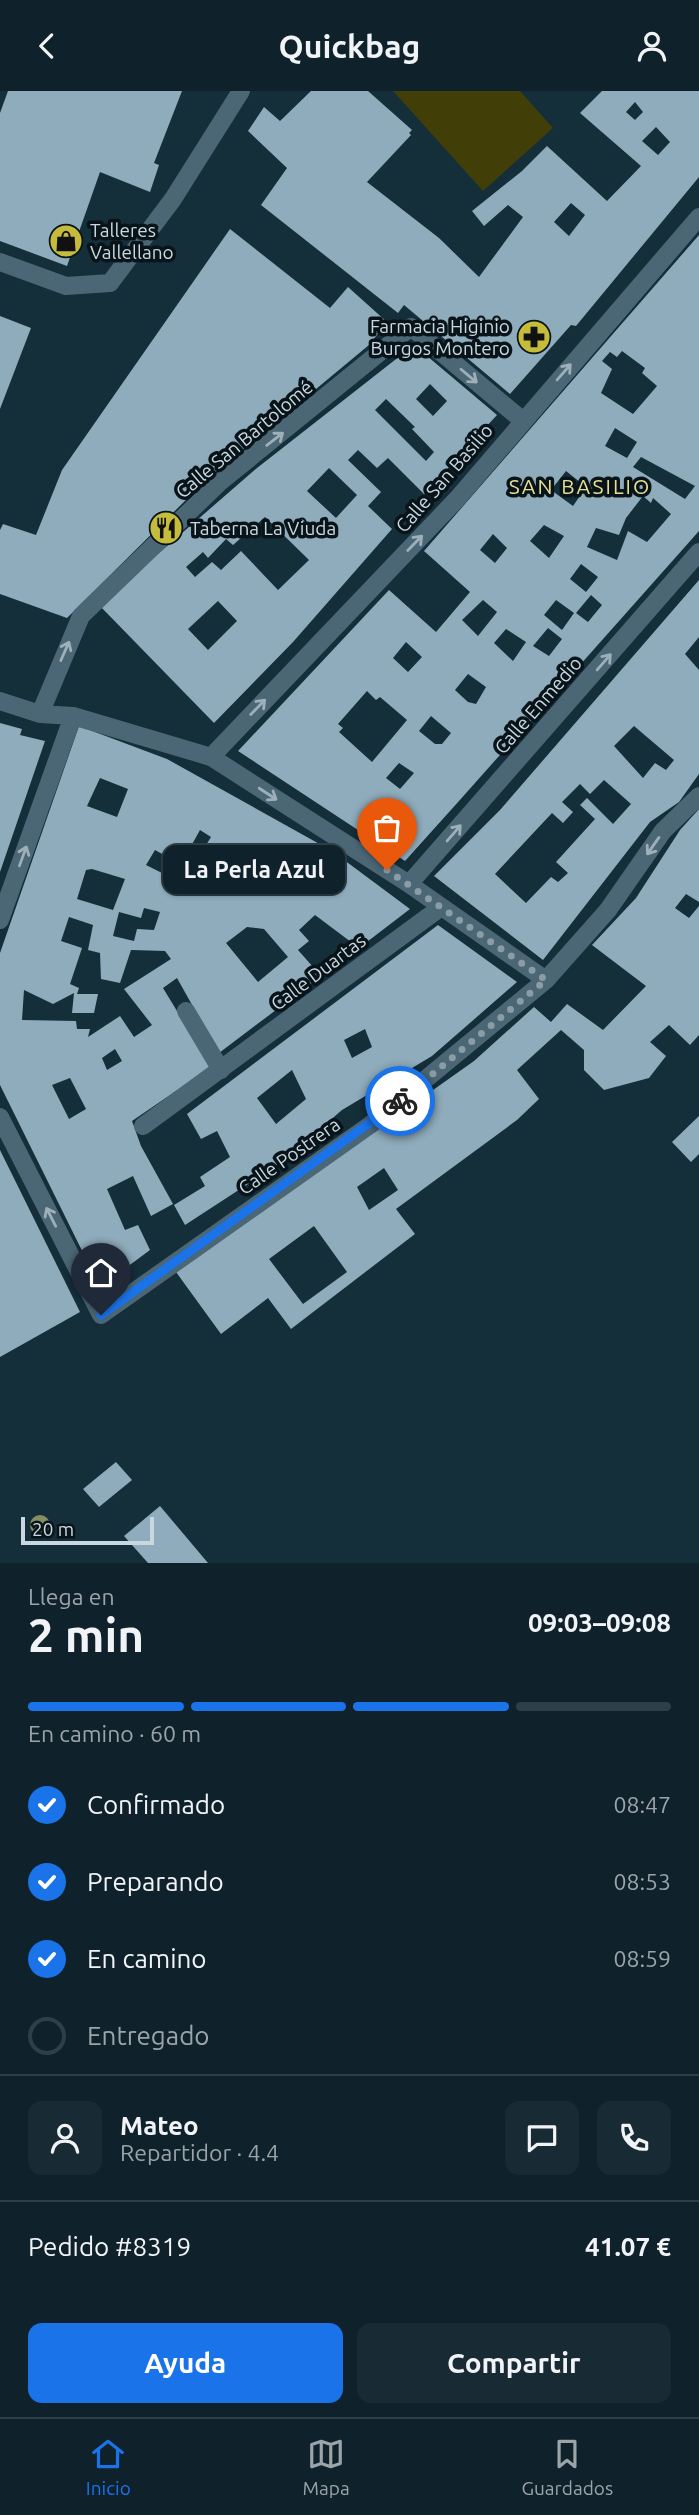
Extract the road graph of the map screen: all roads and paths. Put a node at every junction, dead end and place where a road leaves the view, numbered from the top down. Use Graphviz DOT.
graph roads {
  1 [pos="241,91"];
  2 [pos="699,217"];
  3 [pos="0,263"];
  4 [pos="522,420"];
  5 [pos="699,552"];
  6 [pos="0,701"];
  7 [pos="40,714"];
  8 [pos="73,716"];
  9 [pos="211,757"];
  10 [pos="699,796"];
  11 [pos="409,884"];
  12 [pos="440,908"];
  13 [pos="0,920"];
  14 [pos="546,980"];
  15 [pos="186,1011"];
  16 [pos="221,1070"];
  17 [pos="0,1117"];
  18 [pos="143,1126"];
  1 -- 3 [label="street"];
  4 -- 2 [label="street, Calle San Basilio, one-way"];
  7 -- 4 [label="street, Calle San Bartolomé, one-way"];
  9 -- 4 [label="street, Calle San Basilio, one-way"];
  11 -- 5 [label="street, Calle Enmedio, one-way"];
  6 -- 7 [label="street"];
  7 -- 8 [label="street"];
  8 -- 9 [label="street"];
  13 -- 8 [label="street, one-way"];
  9 -- 11 [label="street, one-way"];
  10 -- 14 [label="street, Calle Postrera, one-way"];
  11 -- 12 [label="street"];
  12 -- 14 [label="street"];
  12 -- 16 [label="street, Calle Duartas"];
  14 -- 17 [label="street, Calle Postrera, one-way"];
  15 -- 16 [label="street"];
  16 -- 18 [label="street, Calle Duartas"];
}
